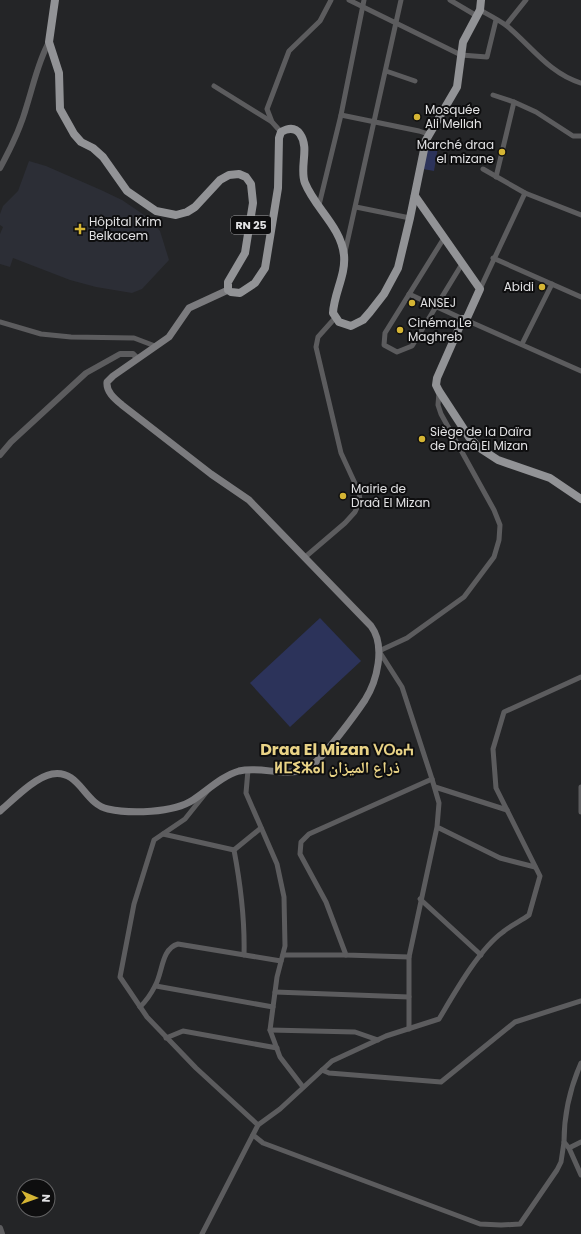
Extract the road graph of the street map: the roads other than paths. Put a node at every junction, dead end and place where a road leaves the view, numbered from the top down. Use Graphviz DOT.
graph roads {
  1 [pos="55,0"];
  2 [pos="331,0"];
  3 [pos="349,0"];
  4 [pos="364,0"];
  5 [pos="401,0"];
  6 [pos="450,0"];
  7 [pos="482,0"];
  8 [pos="526,0"];
  9 [pos="362,7"];
  10 [pos="479,13"];
  11 [pos="496,20"];
  12 [pos="396,23"];
  13 [pos="506,25"];
  14 [pos="50,42"];
  15 [pos="461,55"];
  16 [pos="386,71"];
  17 [pos="415,81"];
  18 [pos="581,83"];
  19 [pos="214,86"];
  20 [pos="493,95"];
  21 [pos="514,102"];
  22 [pos="341,114"];
  23 [pos="272,122"];
  24 [pos="374,122"];
  25 [pos="281,132"];
  26 [pos="428,134"];
  27 [pos="581,136"];
  28 [pos="0,168"];
  29 [pos="483,169"];
  30 [pos="496,176"];
  31 [pos="525,193"];
  32 [pos="415,196"];
  33 [pos="319,205"];
  34 [pos="356,207"];
  35 [pos="581,215"];
  36 [pos="410,218"];
  37 [pos="444,238"];
  38 [pos="344,255"];
  39 [pos="493,258"];
  40 [pos="462,264"];
  41 [pos="552,284"];
  42 [pos="480,289"];
  43 [pos="228,290"];
  44 [pos="409,294"];
  45 [pos="581,297"];
  46 [pos="435,306"];
  47 [pos="335,318"];
  48 [pos="465,320"];
  49 [pos="0,322"];
  50 [pos="522,344"];
  51 [pos="155,346"];
  52 [pos="138,358"];
  53 [pos="581,371"];
  54 [pos="439,391"];
  55 [pos="0,455"];
  56 [pos="581,499"];
  57 [pos="304,558"];
  58 [pos="379,651"];
  59 [pos="581,677"];
  60 [pos="248,770"];
  61 [pos="432,779"];
  62 [pos="581,787"];
  63 [pos="210,788"];
  64 [pos="435,788"];
  65 [pos="507,810"];
  66 [pos="0,811"];
  67 [pos="581,812"];
  68 [pos="260,828"];
  69 [pos="437,828"];
  70 [pos="163,834"];
  71 [pos="234,850"];
  72 [pos="535,867"];
  73 [pos="420,899"];
  74 [pos="244,955"];
  75 [pos="283,955"];
  76 [pos="346,955"];
  77 [pos="481,955"];
  78 [pos="409,957"];
  79 [pos="281,962"];
  80 [pos="156,986"];
  81 [pos="275,992"];
  82 [pos="409,997"];
  83 [pos="581,1001"];
  84 [pos="140,1007"];
  85 [pos="273,1007"];
  86 [pos="409,1029"];
  87 [pos="270,1030"];
  88 [pos="166,1038"];
  89 [pos="378,1040"];
  90 [pos="276,1048"];
  91 [pos="581,1063"];
  92 [pos="322,1070"];
  93 [pos="303,1087"];
  94 [pos="258,1125"];
  95 [pos="253,1135"];
  96 [pos="564,1142"];
  97 [pos="581,1142"];
  98 [pos="569,1148"];
  99 [pos="581,1175"];
  100 [pos="0,1228"];
  101 [pos="2,1234"];
  102 [pos="202,1234"];
  1 -- 14 [label="main road, RN 25"];
  2 -- 23 [label="street"];
  3 -- 9 [label="street"];
  4 -- 9 [label="street"];
  5 -- 12 [label="street"];
  6 -- 10 [label="street"];
  7 -- 10 [label="main road"];
  8 -- 13 [label="street"];
  9 -- 12 [label="street"];
  9 -- 22 [label="street"];
  10 -- 11 [label="street"];
  10 -- 15 [label="main road"];
  11 -- 13 [label="street"];
  11 -- 15 [label="street"];
  12 -- 15 [label="street"];
  12 -- 16 [label="street"];
  13 -- 18 [label="street"];
  14 -- 28 [label="street"];
  14 -- 43 [label="main road, RN 25"];
  15 -- 26 [label="main road"];
  16 -- 17 [label="street"];
  16 -- 24 [label="street"];
  19 -- 23 [label="street"];
  20 -- 21 [label="street"];
  21 -- 27 [label="street"];
  21 -- 30 [label="street"];
  22 -- 24 [label="street"];
  22 -- 33 [label="street"];
  23 -- 25 [label="street"];
  24 -- 26 [label="street"];
  24 -- 34 [label="street"];
  25 -- 33 [label="main road"];
  25 -- 43 [label="main road, RN 25"];
  26 -- 32 [label="main road"];
  29 -- 30 [label="street"];
  30 -- 31 [label="street"];
  31 -- 35 [label="street"];
  31 -- 39 [label="street"];
  32 -- 36 [label="main road"];
  32 -- 37 [label="main road"];
  33 -- 38 [label="main road"];
  34 -- 36 [label="street"];
  34 -- 38 [label="street"];
  36 -- 47 [label="main road"];
  37 -- 40 [label="main road"];
  37 -- 44 [label="street"];
  38 -- 47 [label="main road"];
  39 -- 41 [label="street"];
  39 -- 42 [label="street"];
  40 -- 42 [label="main road"];
  40 -- 46 [label="street"];
  41 -- 45 [label="street"];
  41 -- 50 [label="street"];
  42 -- 48 [label="main road"];
  43 -- 51 [label="main road"];
  44 -- 46 [label="street"];
  44 -- 46 [label="street"];
  46 -- 48 [label="street"];
  47 -- 57 [label="street"];
  48 -- 50 [label="street"];
  48 -- 54 [label="main road"];
  49 -- 51 [label="street"];
  50 -- 53 [label="street"];
  51 -- 52 [label="main road"];
  52 -- 55 [label="street"];
  52 -- 57 [label="main road"];
  54 -- 56 [label="main road"];
  54 -- 58 [label="street"];
  57 -- 58 [label="main road"];
  58 -- 60 [label="main road"];
  58 -- 61 [label="street"];
  59 -- 65 [label="street"];
  60 -- 63 [label="main road"];
  60 -- 68 [label="street"];
  61 -- 64 [label="street"];
  61 -- 76 [label="street"];
  62 -- 67 [label="street"];
  63 -- 66 [label="main road"];
  63 -- 70 [label="street"];
  64 -- 65 [label="street"];
  64 -- 69 [label="street"];
  65 -- 72 [label="street"];
  68 -- 71 [label="street"];
  68 -- 75 [label="street"];
  69 -- 72 [label="street"];
  69 -- 73 [label="street"];
  70 -- 71 [label="street"];
  70 -- 84 [label="street"];
  71 -- 74 [label="street"];
  72 -- 77 [label="street"];
  73 -- 77 [label="street"];
  73 -- 78 [label="street"];
  74 -- 79 [label="street"];
  74 -- 80 [label="street"];
  75 -- 76 [label="street"];
  75 -- 79 [label="street"];
  76 -- 78 [label="street"];
  77 -- 86 [label="street"];
  78 -- 82 [label="street"];
  79 -- 81 [label="street"];
  80 -- 84 [label="street"];
  80 -- 85 [label="street"];
  81 -- 82 [label="street"];
  81 -- 85 [label="street"];
  82 -- 86 [label="street"];
  83 -- 92 [label="street"];
  84 -- 88 [label="street"];
  85 -- 87 [label="street"];
  86 -- 89 [label="street"];
  87 -- 89 [label="street"];
  87 -- 90 [label="street"];
  88 -- 90 [label="street"];
  88 -- 94 [label="street"];
  89 -- 92 [label="street"];
  90 -- 93 [label="street"];
  91 -- 96 [label="street"];
  92 -- 93 [label="street"];
  93 -- 94 [label="street"];
  94 -- 95 [label="street"];
  95 -- 96 [label="street"];
  95 -- 102 [label="street"];
  96 -- 98 [label="street"];
  97 -- 98 [label="street"];
  98 -- 99 [label="street"];
  100 -- 101 [label="street"];
}
